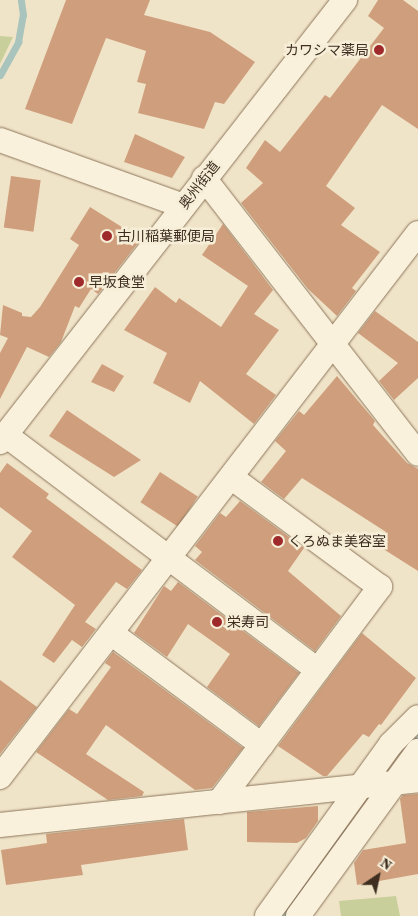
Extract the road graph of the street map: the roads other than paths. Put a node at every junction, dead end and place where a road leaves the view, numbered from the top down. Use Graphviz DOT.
graph roads {
  1 [pos="345,0"];
  2 [pos="0,140"];
  3 [pos="204,178"];
  4 [pos="182,206"];
  5 [pos="418,232"];
  6 [pos="333,345"];
  7 [pos="4,439"];
  8 [pos="418,454"];
  9 [pos="231,477"];
  10 [pos="170,556"];
  11 [pos="112,633"];
  12 [pos="318,670"];
  13 [pos="418,717"];
  14 [pos="262,745"];
  15 [pos="418,750"];
  16 [pos="0,777"];
  17 [pos="387,784"];
  18 [pos="219,802"];
  19 [pos="0,825"];
  20 [pos="267,916"];
  21 [pos="298,916"];
  1 -- 3 [label="street, 奥州街道"];
  2 -- 4 [label="street"];
  3 -- 4 [label="street, 奥州街道"];
  3 -- 6 [label="street"];
  4 -- 7 [label="street, 奥州街道"];
  5 -- 6 [label="street"];
  6 -- 8 [label="street"];
  6 -- 9 [label="street"];
  7 -- 10 [label="street"];
  9 -- 10 [label="street"];
  9 -- 12 [label="street"];
  10 -- 11 [label="street"];
  10 -- 12 [label="street"];
  11 -- 14 [label="street"];
  11 -- 16 [label="street"];
  12 -- 14 [label="street"];
  13 -- 17 [label="street"];
  14 -- 18 [label="street"];
  15 -- 17 [label="street"];
  17 -- 18 [label="street"];
  17 -- 20 [label="street"];
  17 -- 21 [label="street"];
  18 -- 19 [label="street"];
}
